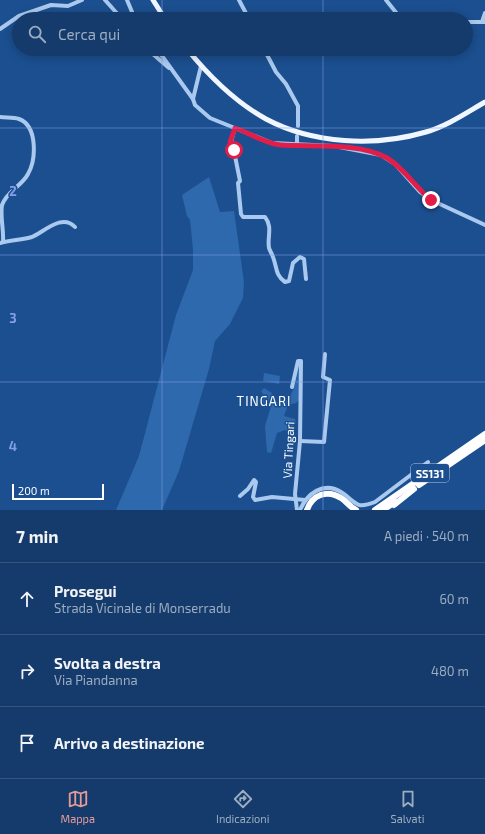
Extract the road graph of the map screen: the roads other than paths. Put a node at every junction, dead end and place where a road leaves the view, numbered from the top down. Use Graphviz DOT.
graph roads {
  1 [pos="82,0"];
  2 [pos="105,0"];
  3 [pos="127,0"];
  4 [pos="153,0"];
  5 [pos="239,0"];
  6 [pos="386,0"];
  7 [pos="30,12"];
  8 [pos="116,12"];
  9 [pos="132,12"];
  10 [pos="161,12"];
  11 [pos="245,12"];
  12 [pos="396,12"];
  13 [pos="485,13"];
  14 [pos="12,21"];
  15 [pos="473,22"];
  16 [pos="484,22"];
  17 [pos="0,29"];
  18 [pos="156,56"];
  19 [pos="162,56"];
  20 [pos="193,56"];
  21 [pos="268,56"];
  22 [pos="201,66"];
  23 [pos="173,70"];
  24 [pos="193,99"];
  25 [pos="485,102"];
  26 [pos="0,117"];
  27 [pos="298,126"];
  28 [pos="235,128"];
  29 [pos="297,136"];
  30 [pos="297,144"];
  31 [pos="485,226"];
  32 [pos="75,227"];
  33 [pos="1,242"];
  34 [pos="306,279"];
  35 [pos="325,354"];
  36 [pos="292,387"];
  37 [pos="485,434"];
  38 [pos="485,440"];
  39 [pos="300,442"];
  40 [pos="428,462"];
  41 [pos="414,489"];
  42 [pos="405,490"];
  43 [pos="240,496"];
  44 [pos="342,498"];
  45 [pos="295,499"];
  46 [pos="305,500"];
  47 [pos="299,510"];
  48 [pos="307,510"];
  49 [pos="347,510"];
  50 [pos="356,510"];
  51 [pos="370,510"];
  52 [pos="375,510"];
  53 [pos="383,510"];
  54 [pos="388,510"];
  1 -- 7 [label="street"];
  2 -- 8 [label="street"];
  3 -- 9 [label="street"];
  4 -- 10 [label="main road"];
  5 -- 11 [label="street"];
  6 -- 12 [label="street"];
  13 -- 16 [label="street"];
  14 -- 17 [label="street"];
  15 -- 16 [label="street"];
  18 -- 23 [label="street"];
  19 -- 23 [label="street"];
  20 -- 22 [label="main road"];
  21 -- 27 [label="street"];
  22 -- 24 [label="street"];
  22 -- 25 [label="main road"];
  23 -- 24 [label="street"];
  24 -- 28 [label="street"];
  26 -- 33 [label="street"];
  28 -- 30 [label="street"];
  28 -- 34 [label="street"];
  29 -- 30 [label="street"];
  30 -- 31 [label="street"];
  32 -- 33 [label="street"];
  35 -- 39 [label="street"];
  36 -- 39 [label="street, Via Tingari"];
  37 -- 42 [label="highway, SS131"];
  38 -- 41 [label="highway, SS131"];
  39 -- 45 [label="street, Via Tingari"];
  40 -- 46 [label="street"];
  41 -- 53 [label="highway, SS131"];
  41 -- 54 [label="highway"];
  42 -- 51 [label="highway"];
  42 -- 52 [label="highway, SS131"];
  43 -- 45 [label="street"];
  44 -- 48 [label="highway"];
  44 -- 49 [label="highway"];
  44 -- 50 [label="highway"];
  45 -- 46 [label="street"];
  45 -- 47 [label="street, Via Tingari"];
  46 -- 47 [label="street, Via Tingari"];
}
